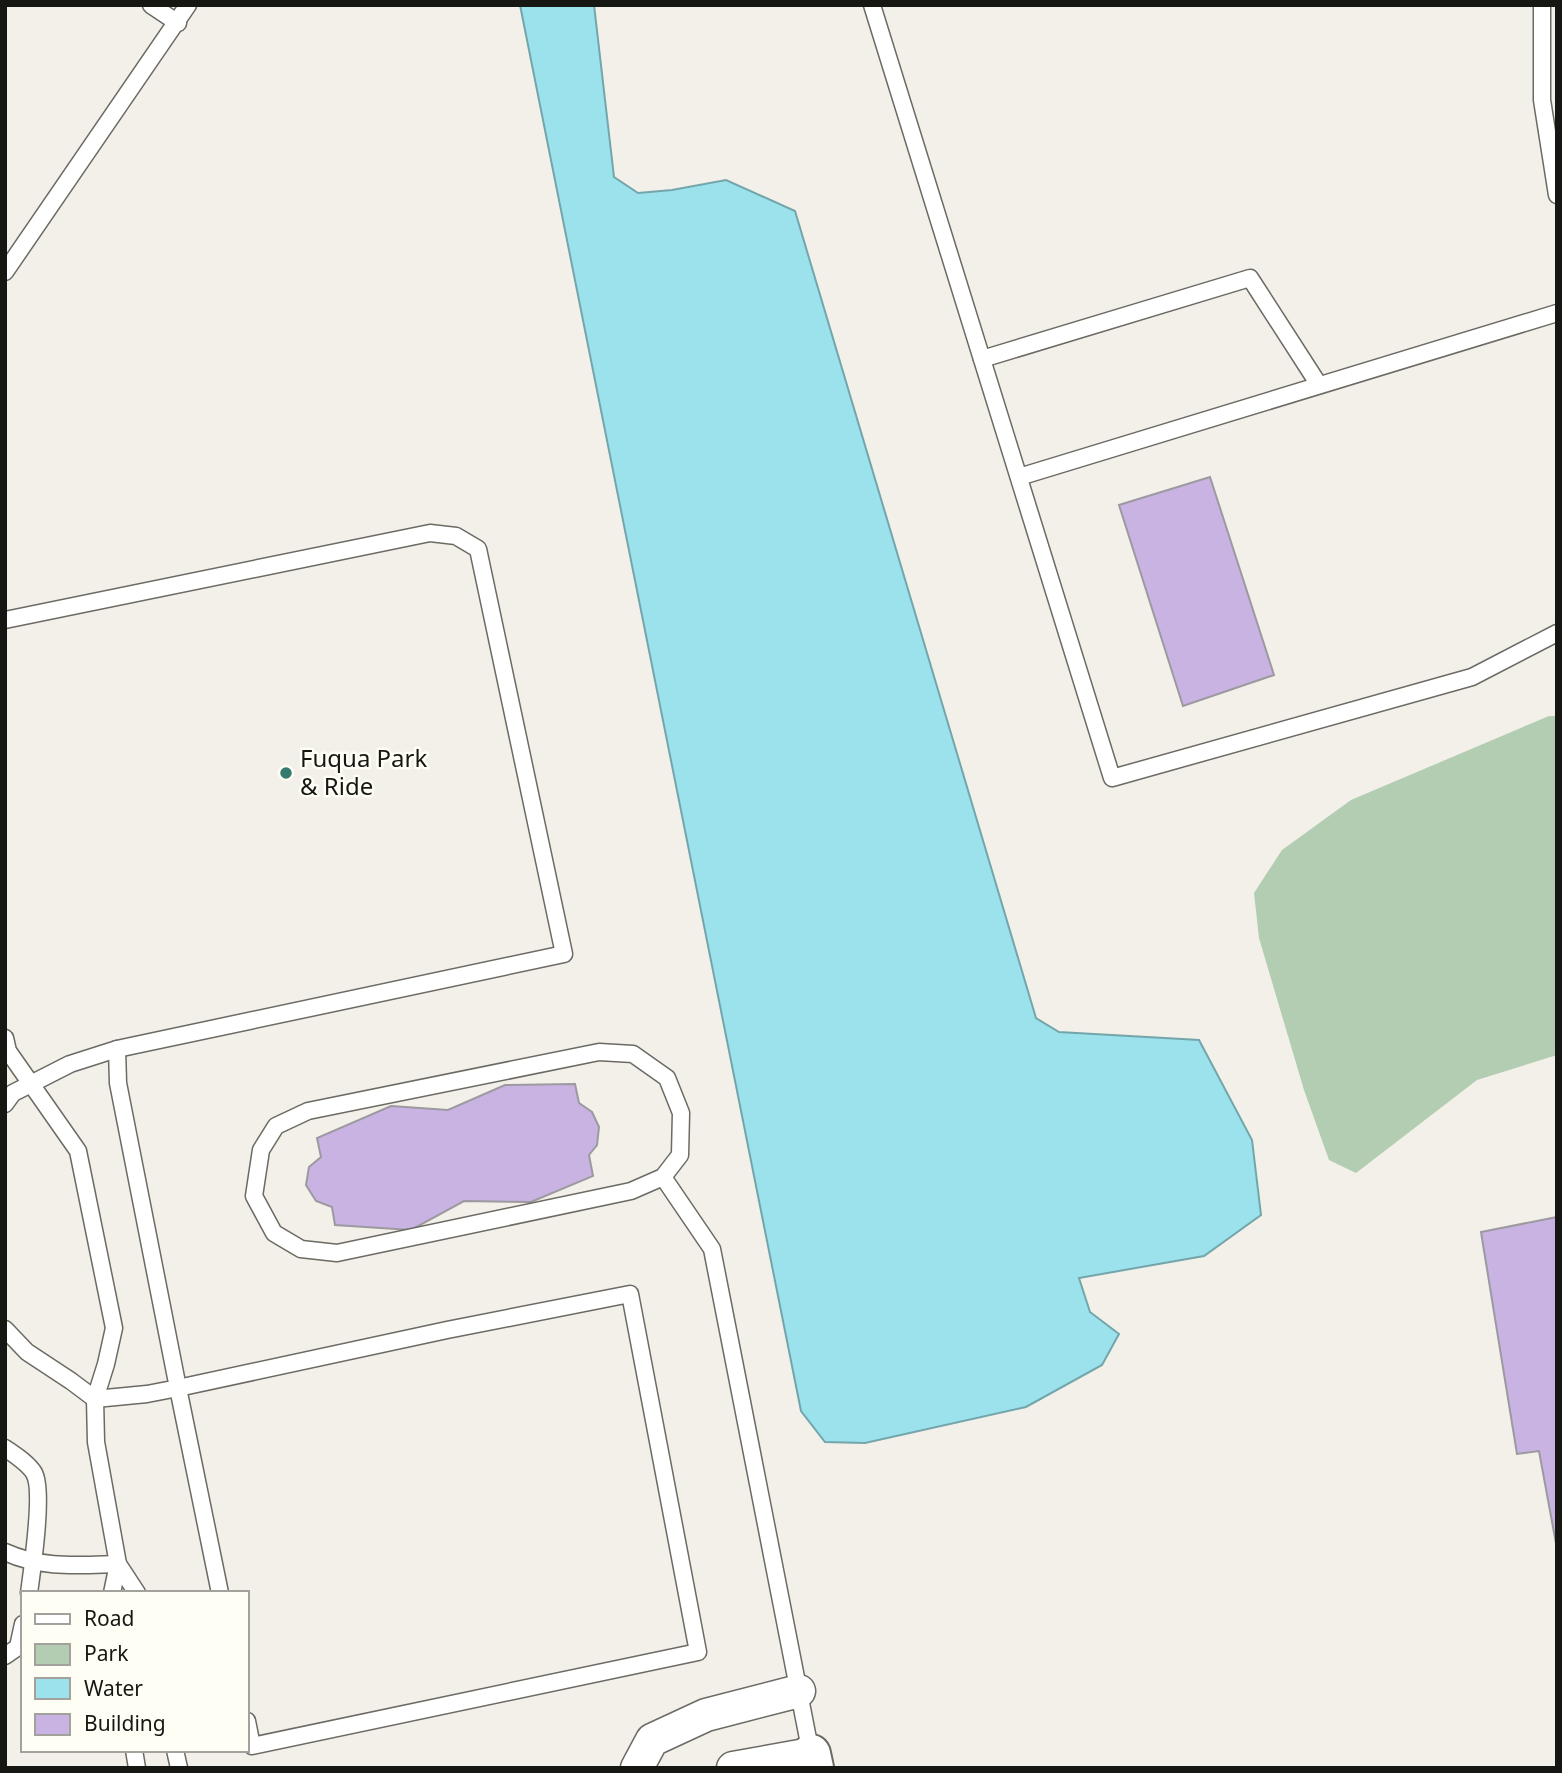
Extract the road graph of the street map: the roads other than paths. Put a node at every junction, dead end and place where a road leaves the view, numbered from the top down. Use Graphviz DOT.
graph roads {
  1 [pos="151,5"];
  2 [pos="188,5"];
  3 [pos="872,5"];
  4 [pos="1542,5"];
  5 [pos="178,23"];
  6 [pos="1557,195"];
  7 [pos="5,272"];
  8 [pos="1557,313"];
  9 [pos="982,359"];
  10 [pos="1320,385"];
  11 [pos="1019,477"];
  12 [pos="5,620"];
  13 [pos="1557,633"];
  14 [pos="5,1038"];
  15 [pos="117,1049"];
  16 [pos="31,1084"];
  17 [pos="5,1104"];
  18 [pos="663,1177"];
  19 [pos="5,1329"];
  20 [pos="178,1388"];
  21 [pos="94,1399"];
  22 [pos="5,1448"];
  23 [pos="5,1552"];
  24 [pos="34,1561"];
  25 [pos="118,1564"];
  26 [pos="29,1591"];
  27 [pos="112,1591"];
  28 [pos="135,1591"];
  29 [pos="220,1591"];
  30 [pos="21,1634"];
  31 [pos="5,1656"];
  32 [pos="799,1691"];
  33 [pos="248,1726"];
  34 [pos="813,1761"];
  35 [pos="637,1768"];
  36 [pos="733,1768"];
  1 -- 5 [label="lane"];
  2 -- 5 [label="lane"];
  3 -- 9 [label="lane"];
  4 -- 6 [label="lane"];
  5 -- 7 [label="lane"];
  8 -- 10 [label="lane"];
  9 -- 10 [label="lane"];
  9 -- 11 [label="lane"];
  10 -- 11 [label="lane"];
  11 -- 13 [label="lane"];
  12 -- 15 [label="lane"];
  14 -- 16 [label="lane"];
  15 -- 16 [label="lane"];
  15 -- 20 [label="lane"];
  16 -- 17 [label="lane"];
  16 -- 21 [label="lane"];
  18 -- 18 [label="lane"];
  18 -- 32 [label="lane"];
  19 -- 21 [label="lane"];
  20 -- 21 [label="lane"];
  20 -- 29 [label="lane"];
  20 -- 33 [label="lane"];
  21 -- 25 [label="lane"];
  22 -- 24 [label="lane"];
  23 -- 24 [label="lane"];
  24 -- 25 [label="lane"];
  24 -- 26 [label="lane"];
  25 -- 27 [label="lane"];
  25 -- 28 [label="lane"];
  30 -- 31 [label="lane"];
  32 -- 34 [label="lane"];
  32 -- 35 [label="street"];
  34 -- 36 [label="street"];
}
